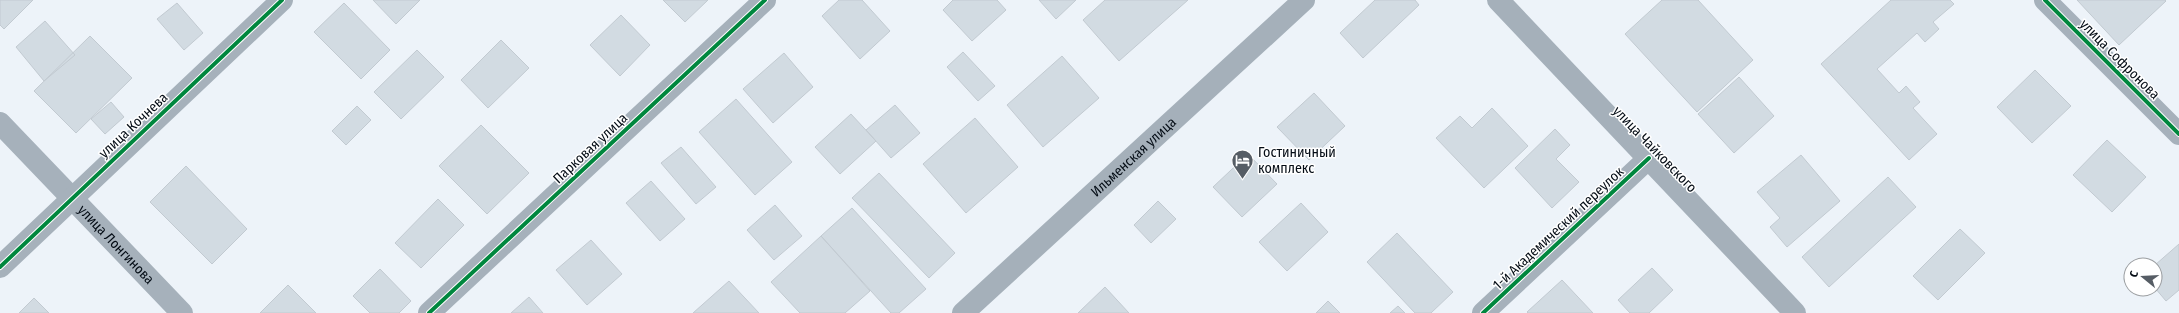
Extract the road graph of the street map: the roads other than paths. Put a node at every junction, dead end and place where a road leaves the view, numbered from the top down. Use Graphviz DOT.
graph roads {
  1 [pos="282,0"];
  2 [pos="765,0"];
  3 [pos="1304,0"];
  4 [pos="1498,0"];
  5 [pos="2045,0"];
  6 [pos="0,124"];
  7 [pos="2179,134"];
  8 [pos="1648,158"];
  9 [pos="71,199"];
  10 [pos="0,267"];
  11 [pos="182,313"];
  12 [pos="429,313"];
  13 [pos="963,313"];
  14 [pos="1484,313"];
  15 [pos="1795,313"];
  1 -- 9 [label="street, улица Кочнева"];
  2 -- 12 [label="street, Парковая улица"];
  3 -- 13 [label="main road, Ильменская улица"];
  4 -- 8 [label="main road, улица Чайковского"];
  5 -- 7 [label="street, улица Софронова"];
  6 -- 9 [label="street, улица Лонгинова"];
  8 -- 14 [label="street, 1-й Академический переулок"];
  8 -- 15 [label="main road, улица Чайковского"];
  9 -- 10 [label="street, улица Кочнева"];
  9 -- 11 [label="street, улица Лонгинова"];
}
